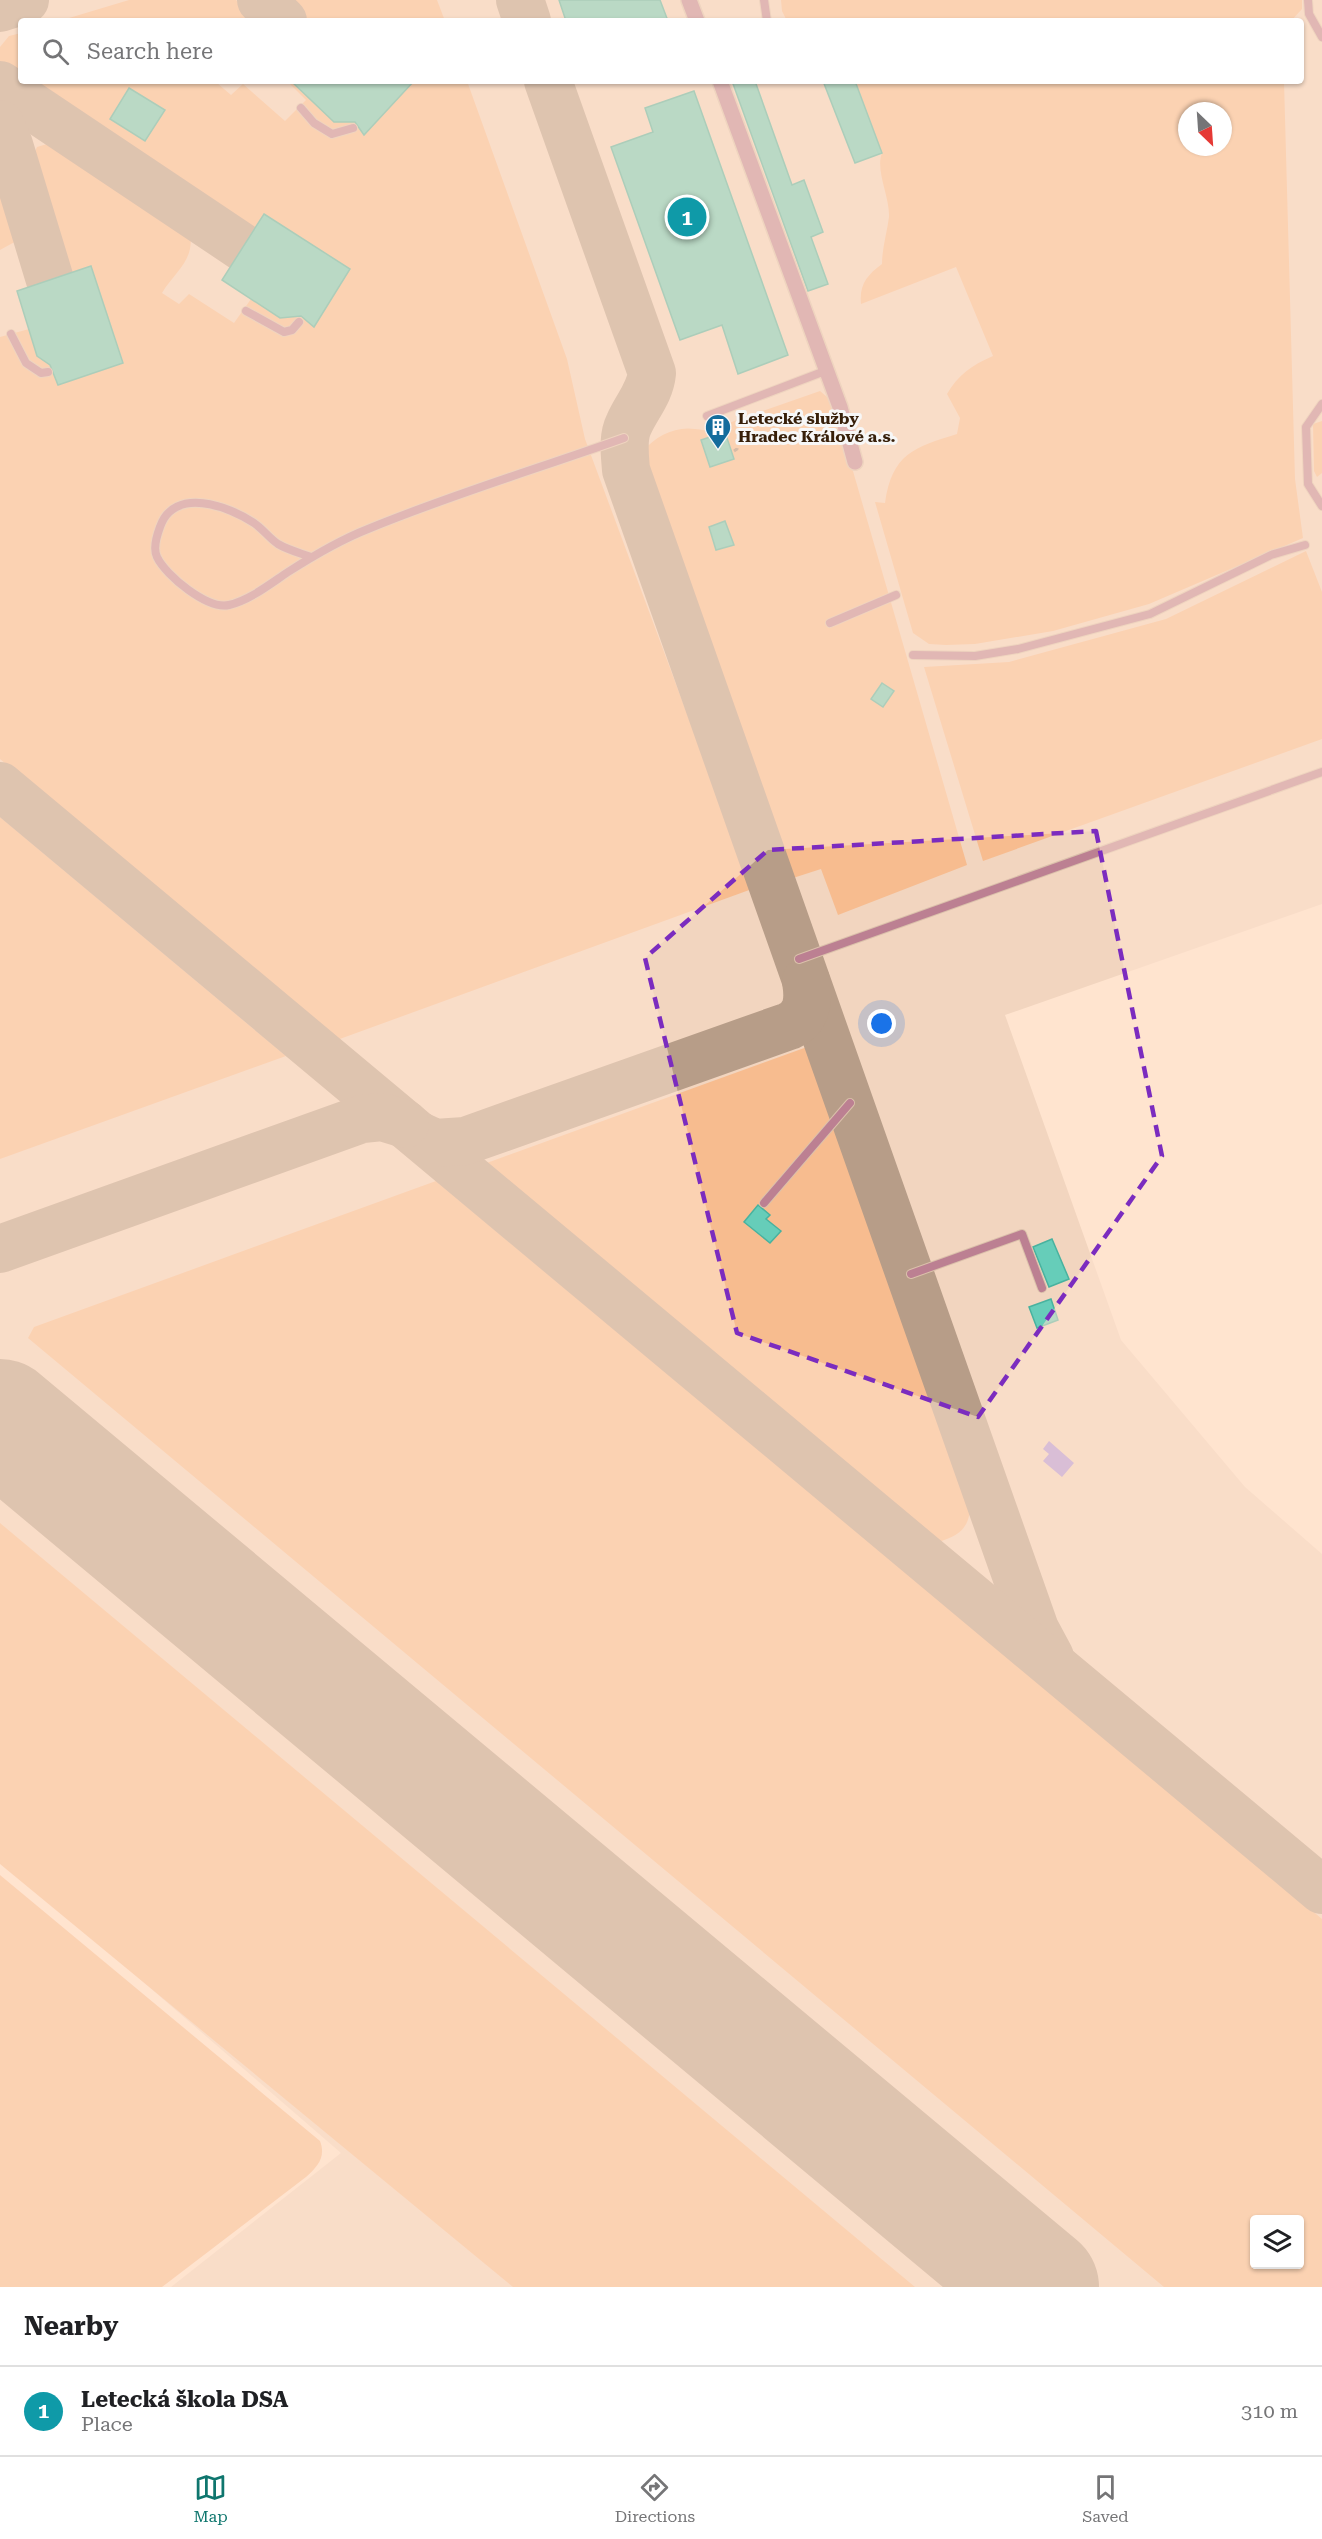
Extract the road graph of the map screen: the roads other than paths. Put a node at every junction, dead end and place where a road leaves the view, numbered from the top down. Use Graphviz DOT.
graph roads {
  1 [pos="689,0"];
  2 [pos="764,0"];
  3 [pos="1308,0"];
  4 [pos="696,18"];
  5 [pos="767,18"];
  6 [pos="1322,37"];
  7 [pos="721,84"];
  8 [pos="301,108"];
  9 [pos="353,128"];
  10 [pos="246,311"];
  11 [pos="299,322"];
  12 [pos="11,334"];
  13 [pos="825,371"];
  14 [pos="48,372"];
  15 [pos="1322,404"];
  16 [pos="707,416"];
  17 [pos="624,438"];
  18 [pos="855,462"];
  19 [pos="1322,506"];
  20 [pos="1305,545"];
  21 [pos="311,557"];
  22 [pos="896,595"];
  23 [pos="830,623"];
  24 [pos="914,655"];
  25 [pos="1322,772"];
  26 [pos="799,959"];
  27 [pos="850,1103"];
  28 [pos="764,1203"];
  29 [pos="911,1275"];
  30 [pos="1042,1288"];
  1 -- 4 [label="street"];
  2 -- 5 [label="lane"];
  3 -- 6 [label="lane"];
  7 -- 13 [label="street"];
  8 -- 9 [label="lane"];
  10 -- 11 [label="lane"];
  12 -- 14 [label="lane"];
  13 -- 16 [label="lane"];
  13 -- 18 [label="street"];
  15 -- 19 [label="lane"];
  17 -- 21 [label="lane"];
  20 -- 24 [label="lane"];
  21 -- 21 [label="lane"];
  22 -- 23 [label="lane"];
  25 -- 26 [label="lane"];
  27 -- 28 [label="lane"];
  29 -- 30 [label="lane"];
}
